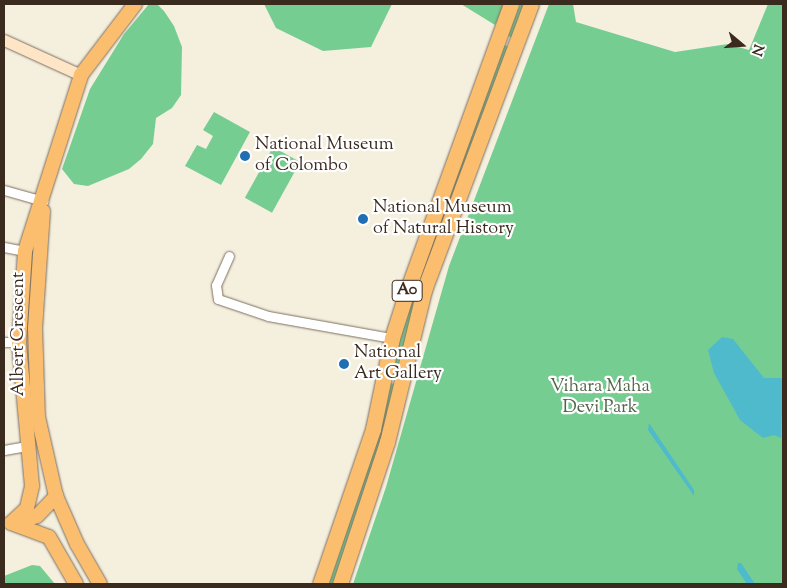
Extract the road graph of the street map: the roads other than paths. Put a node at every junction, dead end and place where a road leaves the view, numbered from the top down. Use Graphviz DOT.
graph roads {
  1 [pos="135,4"];
  2 [pos="511,4"];
  3 [pos="531,4"];
  4 [pos="4,40"];
  5 [pos="81,75"];
  6 [pos="4,190"];
  7 [pos="43,200"];
  8 [pos="4,247"];
  9 [pos="24,251"];
  10 [pos="229,256"];
  11 [pos="392,338"];
  12 [pos="4,342"];
  13 [pos="19,342"];
  14 [pos="21,365"];
  15 [pos="37,380"];
  16 [pos="27,446"];
  17 [pos="4,450"];
  18 [pos="56,496"];
  19 [pos="8,524"];
  20 [pos="70,528"];
  21 [pos="49,537"];
  22 [pos="76,584"];
  23 [pos="100,584"];
  24 [pos="320,584"];
  25 [pos="340,584"];
  1 -- 5 [label="main road, Albert Crescent"];
  2 -- 11 [label="highway, A0"];
  3 -- 25 [label="highway, A0"];
  4 -- 5 [label="main road"];
  5 -- 7 [label="main road, Albert Crescent"];
  6 -- 7 [label="street"];
  7 -- 9 [label="main road, Albert Crescent"];
  7 -- 15 [label="main road, Albert Crescent"];
  8 -- 9 [label="street"];
  9 -- 13 [label="main road, Albert Crescent"];
  10 -- 11 [label="street"];
  11 -- 24 [label="highway, A0"];
  12 -- 13 [label="street"];
  13 -- 14 [label="main road, Albert Crescent"];
  14 -- 15 [label="main road"];
  14 -- 16 [label="main road, Albert Crescent"];
  15 -- 18 [label="main road, Albert Crescent"];
  16 -- 17 [label="street"];
  16 -- 19 [label="main road, Albert Crescent"];
  18 -- 19 [label="main road"];
  18 -- 20 [label="main road, Albert Crescent"];
  19 -- 21 [label="main road"];
  20 -- 21 [label="main road"];
  20 -- 23 [label="main road, Albert Crescent"];
  21 -- 22 [label="main road"];
}
